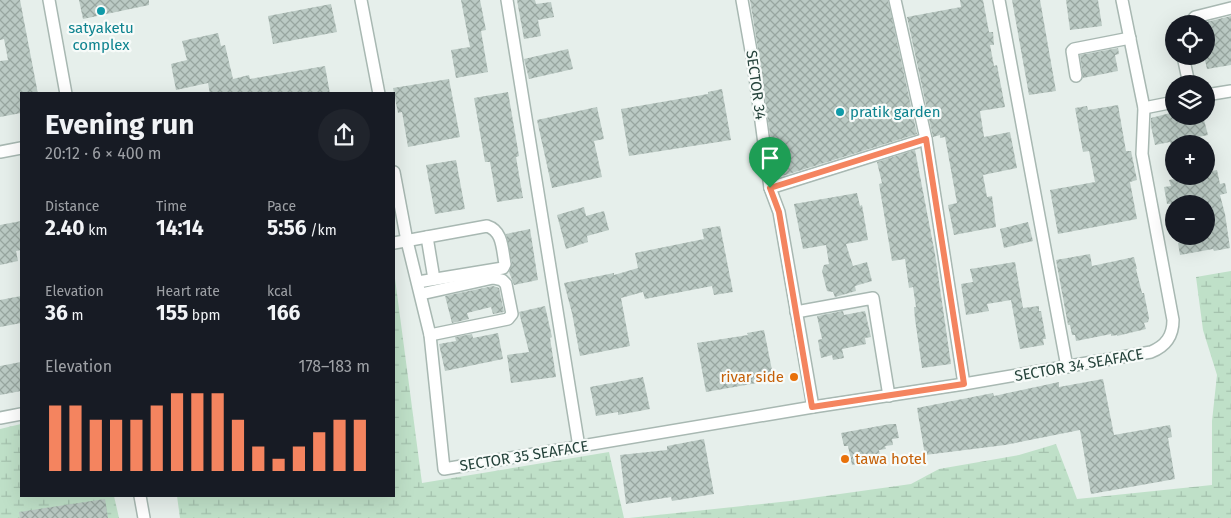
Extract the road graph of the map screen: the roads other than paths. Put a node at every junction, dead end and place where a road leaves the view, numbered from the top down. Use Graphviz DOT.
graph roads {
  1 [pos="49,0"];
  2 [pos="362,0"];
  3 [pos="507,0"];
  4 [pos="742,0"];
  5 [pos="895,0"];
  6 [pos="999,0"];
  7 [pos="1122,0"];
  8 [pos="1231,8"];
  9 [pos="1202,15"];
  10 [pos="1130,38"];
  11 [pos="1076,76"];
  12 [pos="1231,91"];
  13 [pos="66,92"];
  14 [pos="379,92"];
  15 [pos="1215,94"];
  16 [pos="1165,104"];
  17 [pos="1144,108"];
  18 [pos="926,139"];
  19 [pos="20,148"];
  20 [pos="0,152"];
  21 [pos="395,177"];
  22 [pos="770,188"];
  23 [pos="427,238"];
  24 [pos="407,241"];
  25 [pos="395,243"];
  26 [pos="434,279"];
  27 [pos="418,282"];
  28 [pos="421,294"];
  29 [pos="796,312"];
  30 [pos="430,335"];
  31 [pos="1067,367"];
  32 [pos="964,384"];
  33 [pos="890,396"];
  34 [pos="812,407"];
  35 [pos="20,414"];
  36 [pos="0,418"];
  37 [pos="579,447"];
  38 [pos="140,497"];
  39 [pos="144,518"];
  1 -- 13 [label="street"];
  2 -- 14 [label="street"];
  3 -- 37 [label="street"];
  4 -- 22 [label="street, SECTOR 34"];
  5 -- 18 [label="street"];
  6 -- 31 [label="street"];
  7 -- 10 [label="street, SECTOR 34 SEAFACE"];
  8 -- 9 [label="street"];
  10 -- 11 [label="street"];
  10 -- 17 [label="street, SECTOR 34 SEAFACE"];
  12 -- 15 [label="street"];
  16 -- 17 [label="street"];
  17 -- 31 [label="street, SECTOR 34 SEAFACE"];
  18 -- 22 [label="street"];
  18 -- 32 [label="street"];
  19 -- 20 [label="street"];
  21 -- 24 [label="street, SECTOR 35 SEAFACE"];
  22 -- 29 [label="street, SECTOR 34"];
  23 -- 24 [label="street"];
  23 -- 26 [label="street"];
  23 -- 26 [label="street"];
  24 -- 25 [label="street"];
  24 -- 27 [label="street, SECTOR 35 SEAFACE"];
  26 -- 27 [label="street"];
  27 -- 28 [label="street, SECTOR 35 SEAFACE"];
  28 -- 30 [label="street, SECTOR 35 SEAFACE"];
  28 -- 30 [label="street"];
  29 -- 33 [label="street"];
  29 -- 34 [label="street, SECTOR 34"];
  30 -- 37 [label="street, SECTOR 35 SEAFACE"];
  31 -- 32 [label="street, SECTOR 34 SEAFACE"];
  32 -- 33 [label="street, SECTOR 34 SEAFACE"];
  33 -- 34 [label="street, SECTOR 34 SEAFACE"];
  34 -- 37 [label="street, SECTOR 35 SEAFACE"];
  35 -- 36 [label="street"];
  38 -- 39 [label="street"];
}
